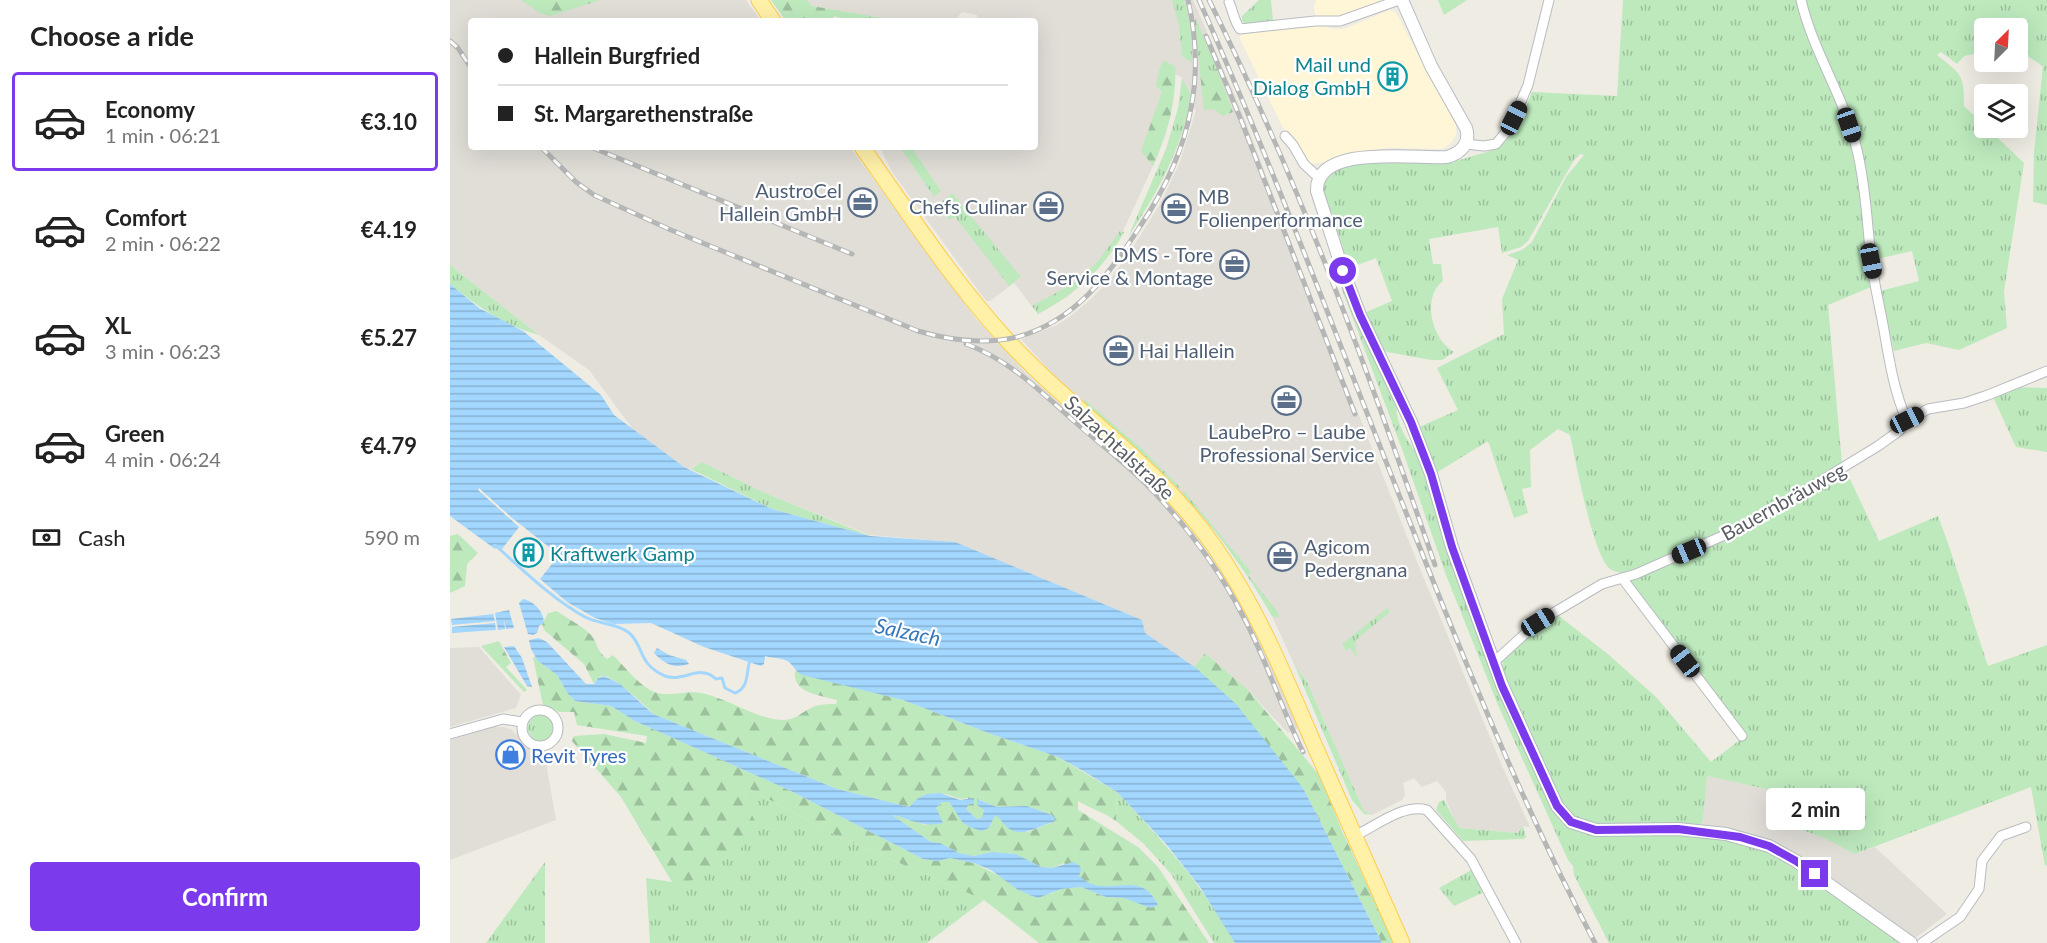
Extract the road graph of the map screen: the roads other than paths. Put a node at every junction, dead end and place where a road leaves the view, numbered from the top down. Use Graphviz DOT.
graph roads {
  1 [pos="759,0"];
  2 [pos="1401,0"];
  3 [pos="1549,0"];
  4 [pos="1801,0"];
  5 [pos="1229,2"];
  6 [pos="771,18"];
  7 [pos="1285,136"];
  8 [pos="1466,144"];
  9 [pos="864,150"];
  10 [pos="1319,178"];
  11 [pos="2047,371"];
  12 [pos="1907,420"];
  13 [pos="1622,578"];
  14 [pos="1493,663"];
  15 [pos="522,722"];
  16 [pos="450,734"];
  17 [pos="1742,736"];
  18 [pos="2026,827"];
  19 [pos="1354,836"];
  20 [pos="1402,943"];
  21 [pos="1516,943"];
  22 [pos="1911,943"];
  23 [pos="1922,943"];
  1 -- 6 [label="main road"];
  2 -- 5 [label="street"];
  2 -- 8 [label="street"];
  3 -- 8 [label="street"];
  4 -- 12 [label="street"];
  7 -- 10 [label="street"];
  8 -- 10 [label="street"];
  9 -- 19 [label="main road, Salzachtalstraße"];
  10 -- 14 [label="street"];
  11 -- 12 [label="street, Bauernbräuweg"];
  12 -- 13 [label="street, Bauernbräuweg"];
  13 -- 14 [label="street, Bauernbräuweg"];
  13 -- 17 [label="street"];
  14 -- 22 [label="street"];
  15 -- 15 [label="street"];
  15 -- 16 [label="street"];
  18 -- 23 [label="street"];
  19 -- 20 [label="main road, Salzachtalstraße"];
  19 -- 21 [label="street"];
}
